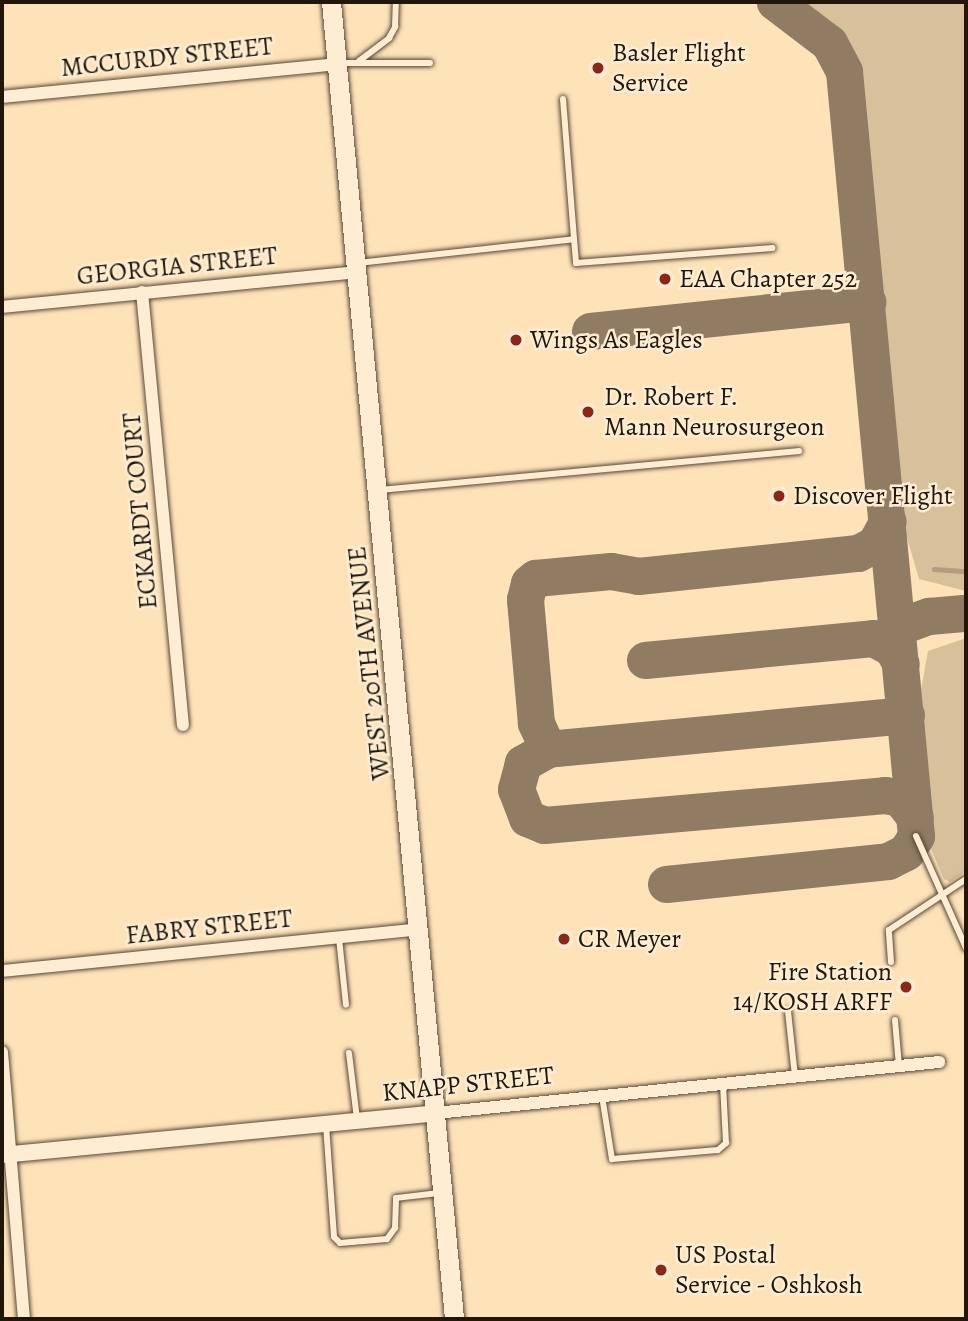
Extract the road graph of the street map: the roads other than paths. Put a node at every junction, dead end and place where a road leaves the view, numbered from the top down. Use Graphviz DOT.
graph roads {
  1 [pos="331,2"];
  2 [pos="396,2"];
  3 [pos="359,61"];
  4 [pos="430,63"];
  5 [pos="337,64"];
  6 [pos="2,97"];
  7 [pos="563,99"];
  8 [pos="574,239"];
  9 [pos="772,248"];
  10 [pos="357,267"];
  11 [pos="142,292"];
  12 [pos="2,307"];
  13 [pos="799,451"];
  14 [pos="378,490"];
  15 [pos="183,725"];
  16 [pos="916,836"];
  17 [pos="966,879"];
  18 [pos="943,897"];
  19 [pos="421,929"];
  20 [pos="339,938"];
  21 [pos="966,948"];
  22 [pos="891,962"];
  23 [pos="2,971"];
  24 [pos="346,1005"];
  25 [pos="789,1011"];
  26 [pos="895,1020"];
  27 [pos="2,1052"];
  28 [pos="349,1053"];
  29 [pos="939,1062"];
  30 [pos="900,1066"];
  31 [pos="795,1076"];
  32 [pos="723,1083"];
  33 [pos="602,1095"];
  34 [pos="436,1113"];
  35 [pos="357,1119"];
  36 [pos="326,1122"];
  37 [pos="7,1154"];
  38 [pos="443,1192"];
  39 [pos="24,1319"];
  40 [pos="454,1319"];
  1 -- 5 [label="main road, WEST 20TH AVENUE"];
  2 -- 3 [label="lane"];
  3 -- 4 [label="lane"];
  3 -- 5 [label="lane"];
  5 -- 6 [label="street, MCCURDY STREET"];
  5 -- 10 [label="main road, WEST 20TH AVENUE"];
  7 -- 8 [label="lane"];
  8 -- 9 [label="lane"];
  8 -- 10 [label="lane"];
  10 -- 11 [label="street, GEORGIA STREET"];
  10 -- 14 [label="main road, WEST 20TH AVENUE"];
  11 -- 12 [label="street, GEORGIA STREET"];
  11 -- 15 [label="street, ECKARDT COURT"];
  13 -- 14 [label="lane"];
  14 -- 19 [label="main road, WEST 20TH AVENUE"];
  16 -- 18 [label="lane"];
  17 -- 18 [label="lane"];
  18 -- 21 [label="lane"];
  18 -- 22 [label="lane"];
  19 -- 20 [label="street, FABRY STREET"];
  19 -- 34 [label="main road, WEST 20TH AVENUE"];
  20 -- 23 [label="street, FABRY STREET"];
  20 -- 24 [label="lane"];
  25 -- 31 [label="lane"];
  26 -- 30 [label="lane"];
  27 -- 37 [label="street"];
  28 -- 35 [label="lane"];
  29 -- 30 [label="street, KNAPP STREET"];
  30 -- 31 [label="street, KNAPP STREET"];
  31 -- 32 [label="street, KNAPP STREET"];
  32 -- 33 [label="street, KNAPP STREET"];
  32 -- 33 [label="lane"];
  33 -- 34 [label="street, KNAPP STREET"];
  34 -- 35 [label="street, KNAPP STREET"];
  34 -- 38 [label="main road, WEST 20TH AVENUE"];
  35 -- 36 [label="street, KNAPP STREET"];
  36 -- 37 [label="street, KNAPP STREET"];
  36 -- 38 [label="lane"];
  37 -- 39 [label="street"];
  38 -- 40 [label="main road, WEST 20TH AVENUE"];
}
